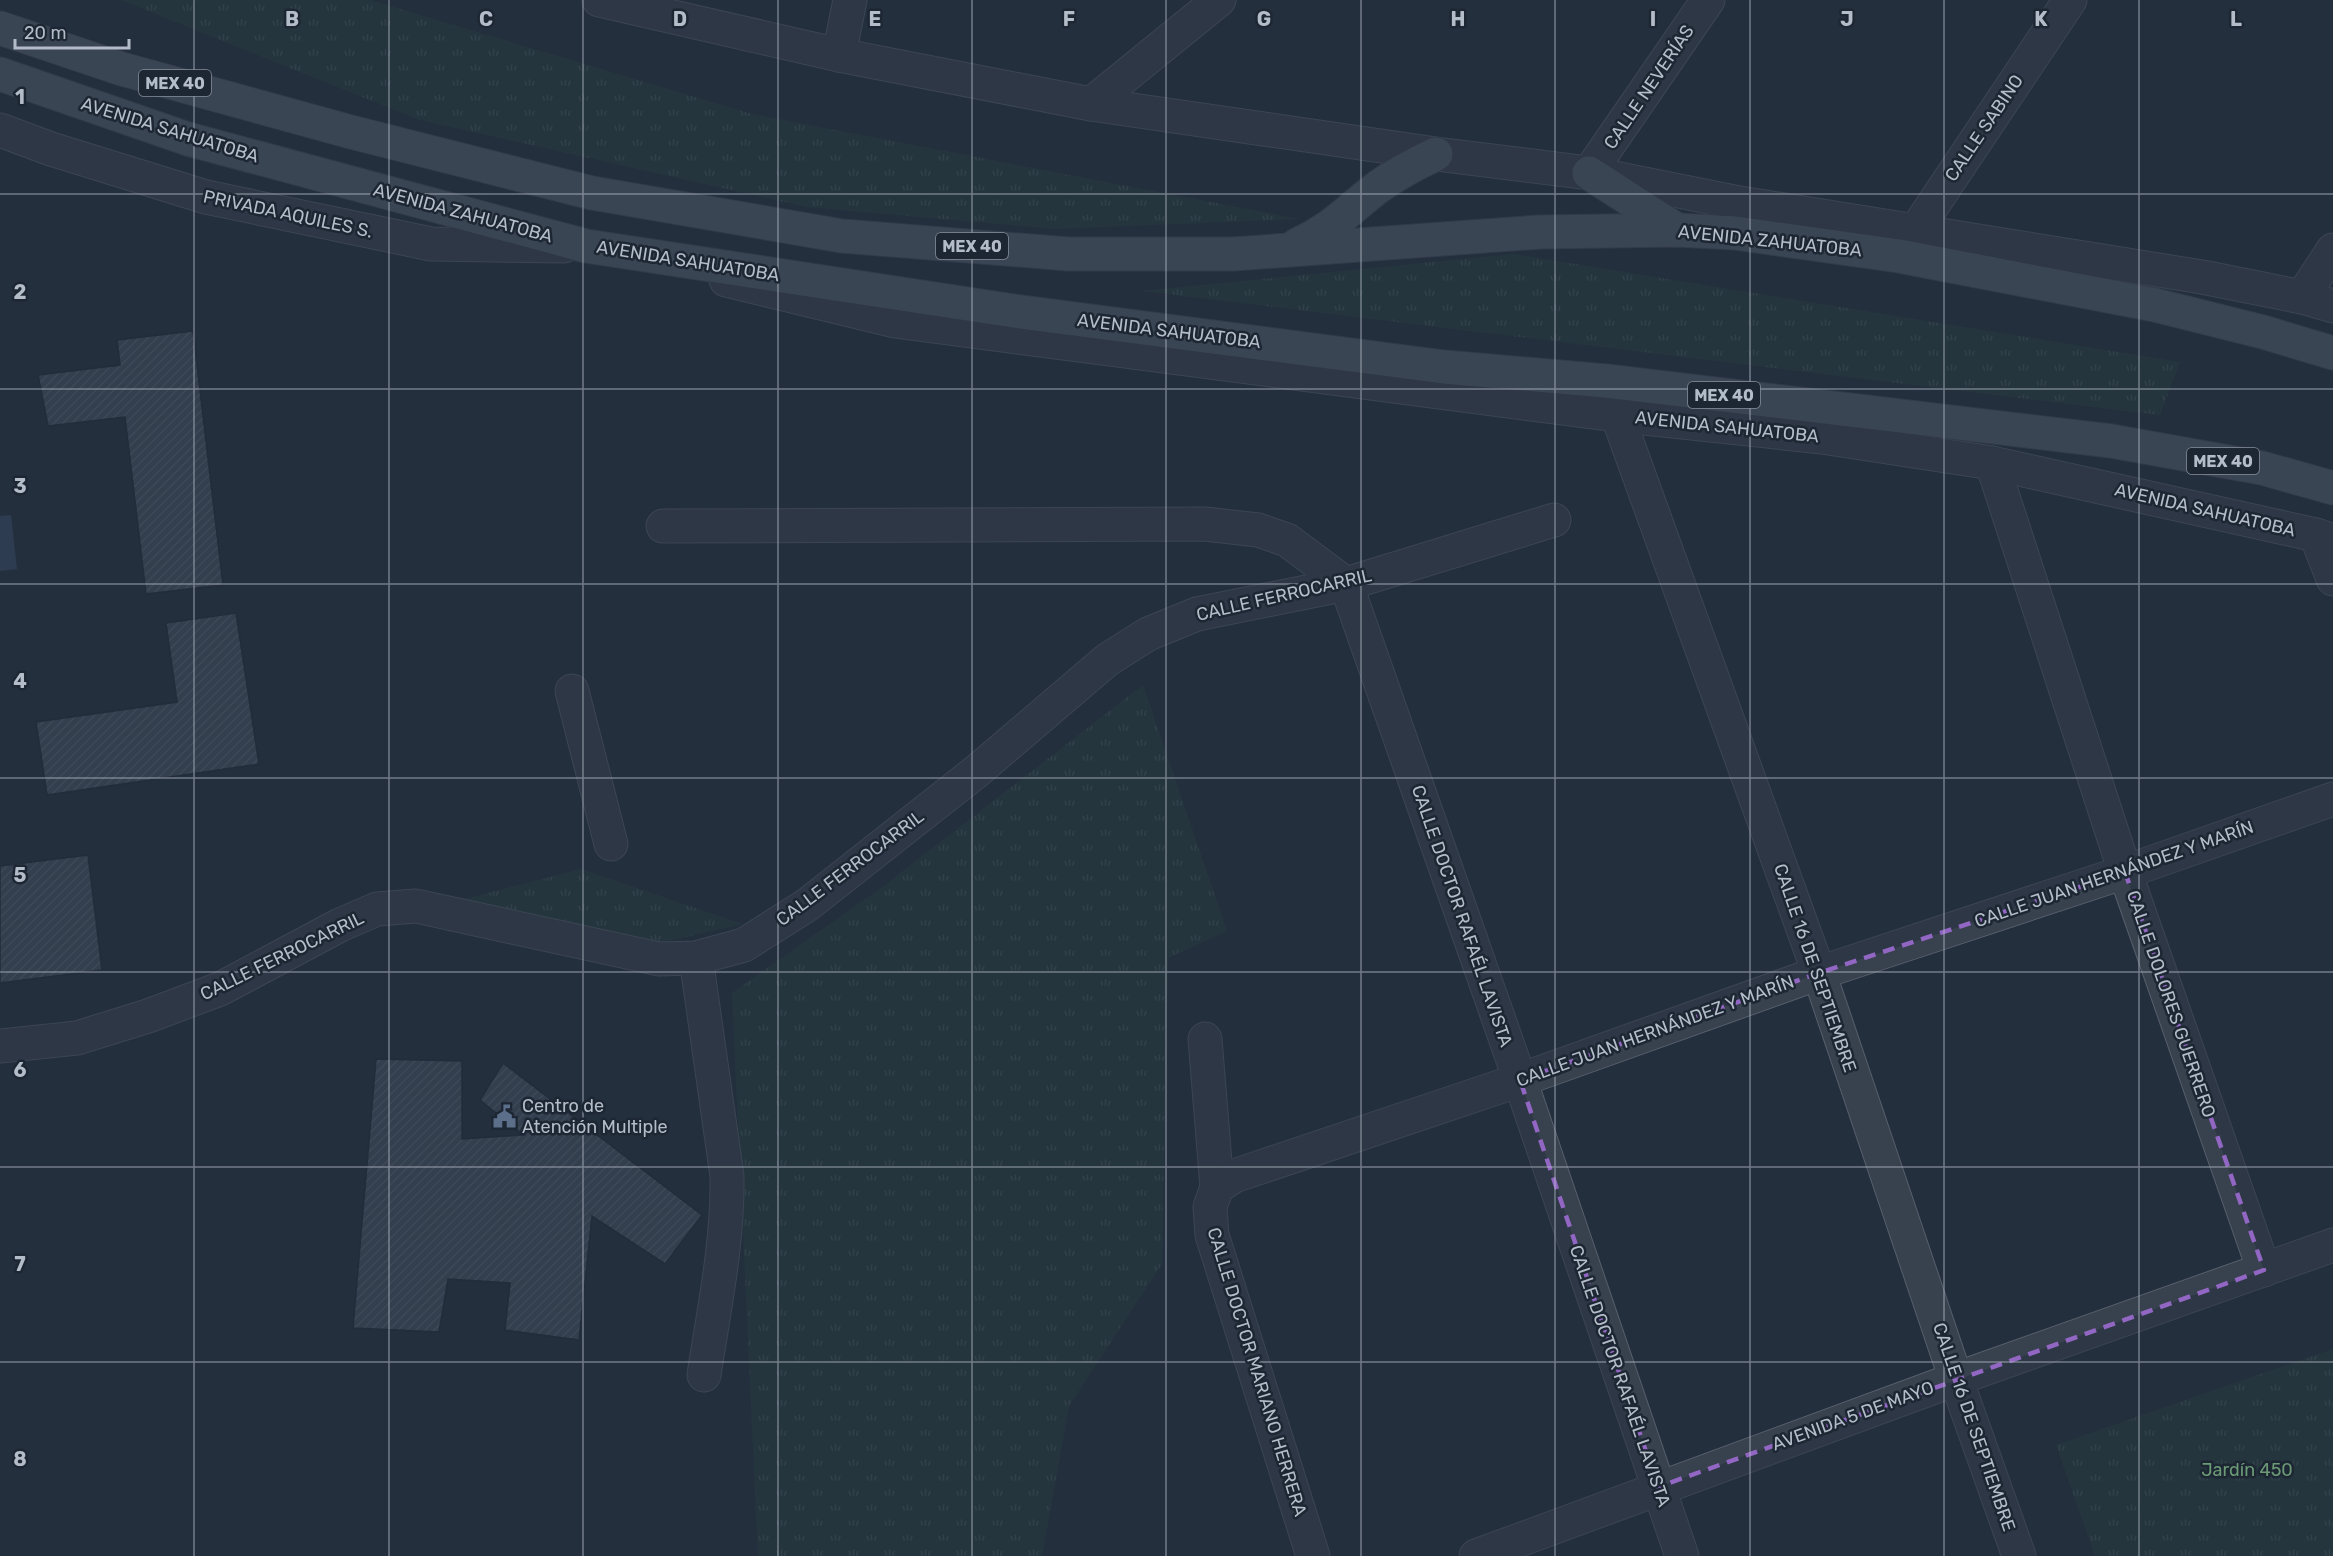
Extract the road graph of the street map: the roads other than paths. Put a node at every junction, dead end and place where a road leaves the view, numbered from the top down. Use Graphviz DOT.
graph roads {
  1 [pos="599,0"];
  2 [pos="850,0"];
  3 [pos="1218,0"];
  4 [pos="1708,0"];
  5 [pos="2070,0"];
  6 [pos="0,28"];
  7 [pos="839,55"];
  8 [pos="0,74"];
  9 [pos="1091,104"];
  10 [pos="0,130"];
  11 [pos="1436,154"];
  12 [pos="1589,173"];
  13 [pos="341,181"];
  14 [pos="1677,230"];
  15 [pos="1907,243"];
  16 [pos="586,246"];
  17 [pos="1284,250"];
  18 [pos="2333,250"];
  19 [pos="2301,297"];
  20 [pos="2333,306"];
  21 [pos="2333,353"];
  22 [pos="1606,381"];
  23 [pos="1616,415"];
  24 [pos="1992,463"];
  25 [pos="2333,488"];
  26 [pos="1554,520"];
  27 [pos="663,526"];
  28 [pos="2325,538"];
  29 [pos="2333,579"];
  30 [pos="1346,584"];
  31 [pos="572,691"];
  32 [pos="2333,799"];
  33 [pos="611,844"];
  34 [pos="2125,872"];
  35 [pos="696,958"];
  36 [pos="1819,973"];
  37 [pos="1205,1039"];
  38 [pos="0,1046"];
  39 [pos="1520,1080"];
  40 [pos="1217,1187"];
  41 [pos="2333,1245"];
  42 [pos="2265,1270"];
  43 [pos="704,1375"];
  44 [pos="1956,1379"];
  45 [pos="1658,1487"];
  46 [pos="1313,1556"];
  47 [pos="1476,1556"];
  48 [pos="1682,1556"];
  49 [pos="2019,1556"];
  1 -- 7 [label="street"];
  2 -- 7 [label="street"];
  3 -- 9 [label="street"];
  4 -- 12 [label="street, CALLE NEVERÍAS"];
  5 -- 15 [label="street, CALLE SABINO"];
  6 -- 17 [label="main road, MEX 40"];
  7 -- 9 [label="street"];
  8 -- 13 [label="main road, AVENIDA SAHUATOBA / MEX 40"];
  9 -- 11 [label="street"];
  10 -- 16 [label="street, PRIVADA AQUILES S."];
  11 -- 12 [label="street"];
  11 -- 17 [label="main road"];
  12 -- 14 [label="main road"];
  12 -- 15 [label="street"];
  13 -- 16 [label="main road, AVENIDA ZAHUATOBA / MEX 40"];
  14 -- 15 [label="main road, AVENIDA ZAHUATOBA / MEX 40"];
  14 -- 17 [label="main road, AVENIDA ZAHUATOBA / MEX 40"];
  15 -- 19 [label="street"];
  15 -- 21 [label="main road, MEX 40"];
  16 -- 22 [label="main road, AVENIDA SAHUATOBA / MEX 40"];
  16 -- 23 [label="street, AVENIDA SAHUATOBA"];
  18 -- 19 [label="street"];
  19 -- 20 [label="street"];
  22 -- 23 [label="street, CALLE 16 DE SEPTIEMBRE"];
  22 -- 25 [label="main road, AVENIDA SAHUATOBA / MEX 40"];
  23 -- 24 [label="street, AVENIDA SAHUATOBA"];
  23 -- 36 [label="street, CALLE 16 DE SEPTIEMBRE"];
  24 -- 28 [label="street, AVENIDA SAHUATOBA"];
  24 -- 34 [label="street, CALLE DOLORES GUERRERO"];
  26 -- 30 [label="street, CALLE FERROCARRIL"];
  27 -- 30 [label="street"];
  28 -- 29 [label="street"];
  30 -- 35 [label="street, CALLE FERROCARRIL"];
  30 -- 39 [label="street, CALLE DOCTOR RAFAÉL LAVISTA"];
  31 -- 33 [label="street"];
  32 -- 34 [label="street, CALLE JUAN HERNÁNDEZ Y MARÍN"];
  34 -- 36 [label="street, CALLE JUAN HERNÁNDEZ Y MARÍN"];
  34 -- 42 [label="street, CALLE DOLORES GUERRERO"];
  35 -- 38 [label="street, CALLE FERROCARRIL"];
  35 -- 43 [label="street"];
  36 -- 39 [label="street, CALLE JUAN HERNÁNDEZ Y MARÍN"];
  36 -- 44 [label="street, CALLE 16 DE SEPTIEMBRE"];
  37 -- 40 [label="street, CALLE DOCTOR MARIANO HERRERA"];
  39 -- 40 [label="street, CALLE JUAN HERNÁNDEZ Y MARÍN"];
  39 -- 45 [label="street, CALLE DOCTOR RAFAÉL LAVISTA"];
  40 -- 46 [label="street, CALLE DOCTOR MARIANO HERRERA"];
  41 -- 42 [label="street, AVENIDA 5 DE MAYO"];
  42 -- 44 [label="street, AVENIDA 5 DE MAYO"];
  44 -- 45 [label="street, AVENIDA 5 DE MAYO"];
  44 -- 49 [label="street, CALLE 16 DE SEPTIEMBRE"];
  45 -- 47 [label="street, AVENIDA 5 DE MAYO"];
  45 -- 48 [label="street, CALLE DOCTOR RAFAÉL LAVISTA"];
}
